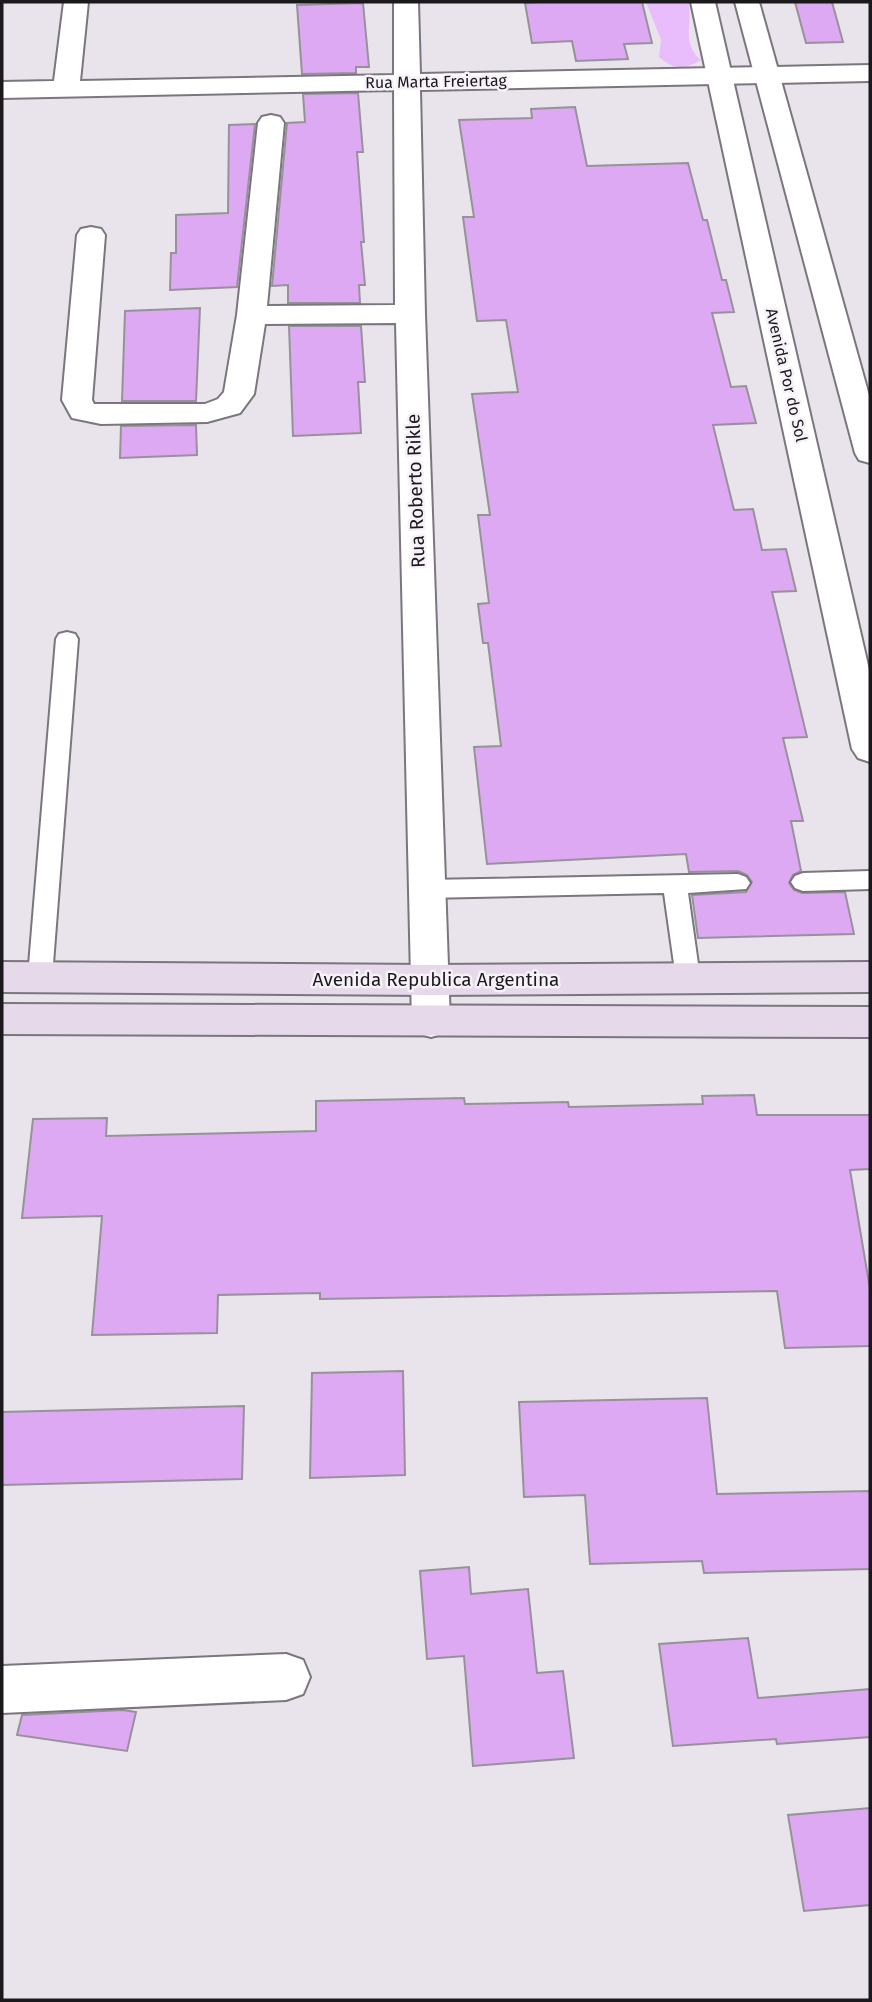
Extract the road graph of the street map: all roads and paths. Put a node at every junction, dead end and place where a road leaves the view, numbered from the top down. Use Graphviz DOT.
graph roads {
  1 [pos="76,2"];
  2 [pos="406,2"];
  3 [pos="703,2"];
  4 [pos="747,2"];
  5 [pos="870,74"];
  6 [pos="767,75"];
  7 [pos="720,76"];
  8 [pos="407,81"];
  9 [pos="66,89"];
  10 [pos="2,90"];
  11 [pos="271,123"];
  12 [pos="91,235"];
  13 [pos="410,314"];
  14 [pos="252,315"];
  15 [pos="870,453"];
  16 [pos="67,639"];
  17 [pos="870,749"];
  18 [pos="870,880"];
  19 [pos="803,882"];
  20 [pos="738,883"];
  21 [pos="675,885"];
  22 [pos="426,889"];
  23 [pos="2,977"];
  24 [pos="40,977"];
  25 [pos="870,977"];
  26 [pos="688,978"];
  27 [pos="430,981"];
  28 [pos="2,1019"];
  29 [pos="431,1022"];
  30 [pos="870,1022"];
  31 [pos="286,1676"];
  32 [pos="2,1690"];
  1 -- 9 [label="street"];
  2 -- 8 [label="street, Rua Roberto Rikle"];
  3 -- 7 [label="street, Avenida Por do Sol"];
  4 -- 6 [label="street"];
  5 -- 6 [label="street, Rua Marta Freiertag"];
  6 -- 7 [label="street, Rua Marta Freiertag"];
  6 -- 15 [label="street"];
  7 -- 8 [label="street, Rua Marta Freiertag"];
  7 -- 17 [label="street, Avenida Por do Sol"];
  8 -- 9 [label="street, Rua Marta Freiertag"];
  8 -- 13 [label="street, Rua Roberto Rikle"];
  9 -- 10 [label="street, Rua Marta Freiertag"];
  11 -- 14 [label="street"];
  12 -- 14 [label="street"];
  13 -- 14 [label="street"];
  13 -- 22 [label="street, Rua Roberto Rikle"];
  16 -- 24 [label="lane"];
  18 -- 19 [label="lane"];
  20 -- 21 [label="lane"];
  21 -- 22 [label="lane"];
  21 -- 26 [label="lane"];
  22 -- 27 [label="street, Rua Roberto Rikle"];
  23 -- 24 [label="main road, Avenida Republica Argentina"];
  24 -- 27 [label="main road, Avenida Republica Argentina"];
  25 -- 26 [label="main road, Avenida Republica Argentina"];
  26 -- 27 [label="main road, Avenida Republica Argentina"];
  27 -- 29 [label="street, Rua Roberto Rikle"];
  28 -- 29 [label="main road"];
  29 -- 30 [label="main road"];
  31 -- 32 [label="street"];
}
